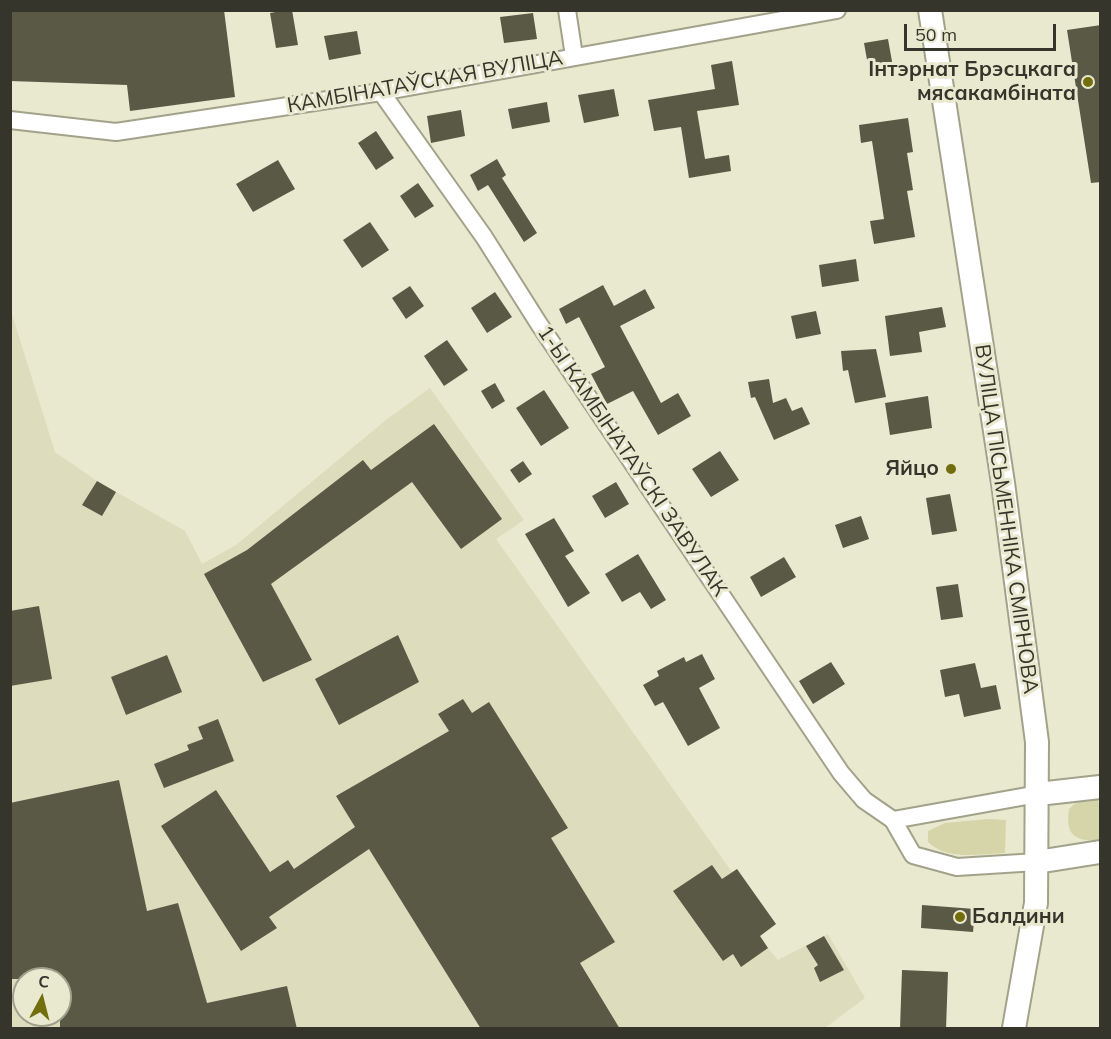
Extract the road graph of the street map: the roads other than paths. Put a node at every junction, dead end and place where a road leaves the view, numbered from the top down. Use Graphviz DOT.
graph roads {
  1 [pos="567,10"];
  2 [pos="837,10"];
  3 [pos="930,10"];
  4 [pos="574,56"];
  5 [pos="381,92"];
  6 [pos="10,120"];
  7 [pos="1101,787"];
  8 [pos="1038,794"];
  9 [pos="893,820"];
  10 [pos="1101,852"];
  11 [pos="1037,862"];
  12 [pos="1014,1029"];
  1 -- 4 [label="street"];
  2 -- 4 [label="street, КАМБІНАТАЎСКАЯ ВУЛІЦА"];
  3 -- 8 [label="main road, ВУЛІЦА ПІСЬМЕННІКА СМІРНОВА"];
  4 -- 5 [label="street, КАМБІНАТАЎСКАЯ ВУЛІЦА"];
  5 -- 6 [label="street, КАМБІНАТАЎСКАЯ ВУЛІЦА"];
  5 -- 9 [label="street, 1-Ы КАМБІНАТАЎСКІ ЗАВУЛАК"];
  7 -- 8 [label="main road"];
  8 -- 9 [label="street"];
  8 -- 11 [label="main road, ВУЛІЦА ПІСЬМЕННІКА СМІРНОВА"];
  9 -- 11 [label="street"];
  10 -- 11 [label="main road"];
  11 -- 12 [label="main road, ВУЛІЦА ПІСЬМЕННІКА СМІРНОВА"];
}
